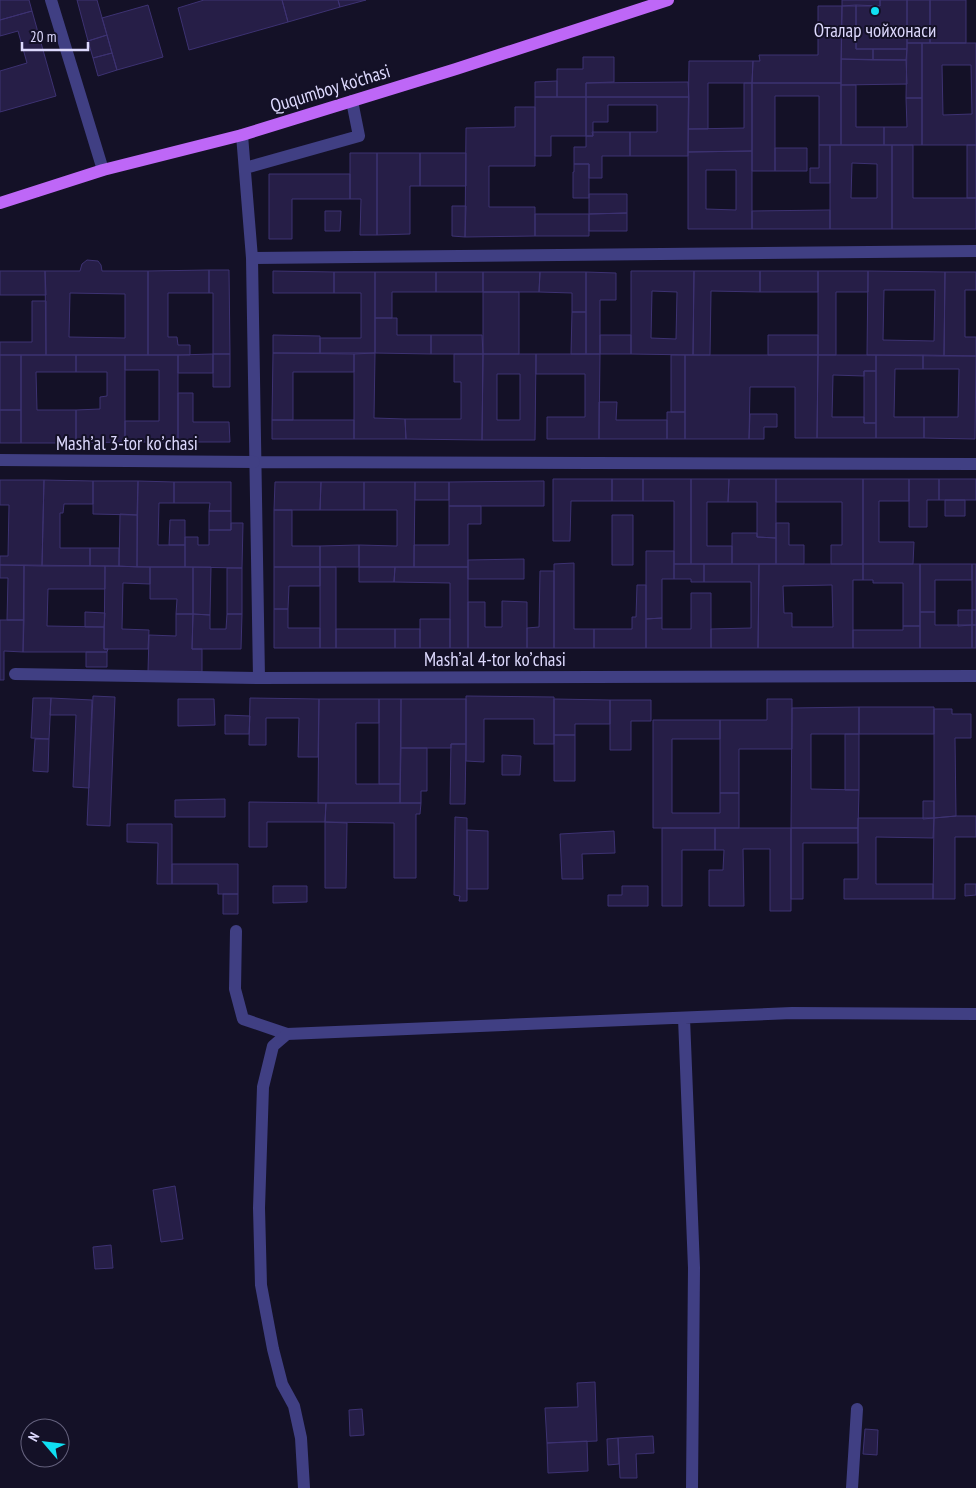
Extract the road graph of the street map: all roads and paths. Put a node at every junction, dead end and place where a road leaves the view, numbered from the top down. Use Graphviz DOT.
graph roads {
  1 [pos="51,0"];
  2 [pos="668,0"];
  3 [pos="352,101"];
  4 [pos="242,135"];
  5 [pos="245,168"];
  6 [pos="103,170"];
  7 [pos="0,202"];
  8 [pos="976,251"];
  9 [pos="252,258"];
  10 [pos="0,460"];
  11 [pos="254,462"];
  12 [pos="976,464"];
  13 [pos="15,674"];
  14 [pos="976,676"];
  15 [pos="259,678"];
  16 [pos="236,931"];
  17 [pos="976,1014"];
  18 [pos="684,1018"];
  19 [pos="287,1034"];
  20 [pos="857,1409"];
  21 [pos="304,1488"];
  22 [pos="692,1488"];
  23 [pos="852,1488"];
  1 -- 6 [label="street"];
  2 -- 3 [label="main road, Ququmboy ko'chasi"];
  3 -- 4 [label="main road, Ququmboy ko'chasi"];
  3 -- 5 [label="street"];
  4 -- 5 [label="street"];
  4 -- 6 [label="main road, Ququmboy ko'chasi"];
  5 -- 9 [label="street"];
  6 -- 7 [label="main road, Ququmboy ko'chasi"];
  8 -- 9 [label="street"];
  9 -- 11 [label="street"];
  10 -- 11 [label="street, Mashʼal 3-tor koʼchasi"];
  11 -- 12 [label="street, Mashʼal 3-tor koʼchasi"];
  11 -- 15 [label="street"];
  13 -- 15 [label="street, Mashʼal 4-tor koʼchasi"];
  14 -- 15 [label="street, Mashʼal 4-tor koʼchasi"];
  16 -- 19 [label="street"];
  17 -- 18 [label="street"];
  18 -- 19 [label="street"];
  18 -- 22 [label="street"];
  19 -- 21 [label="street"];
  20 -- 23 [label="street"];
}
